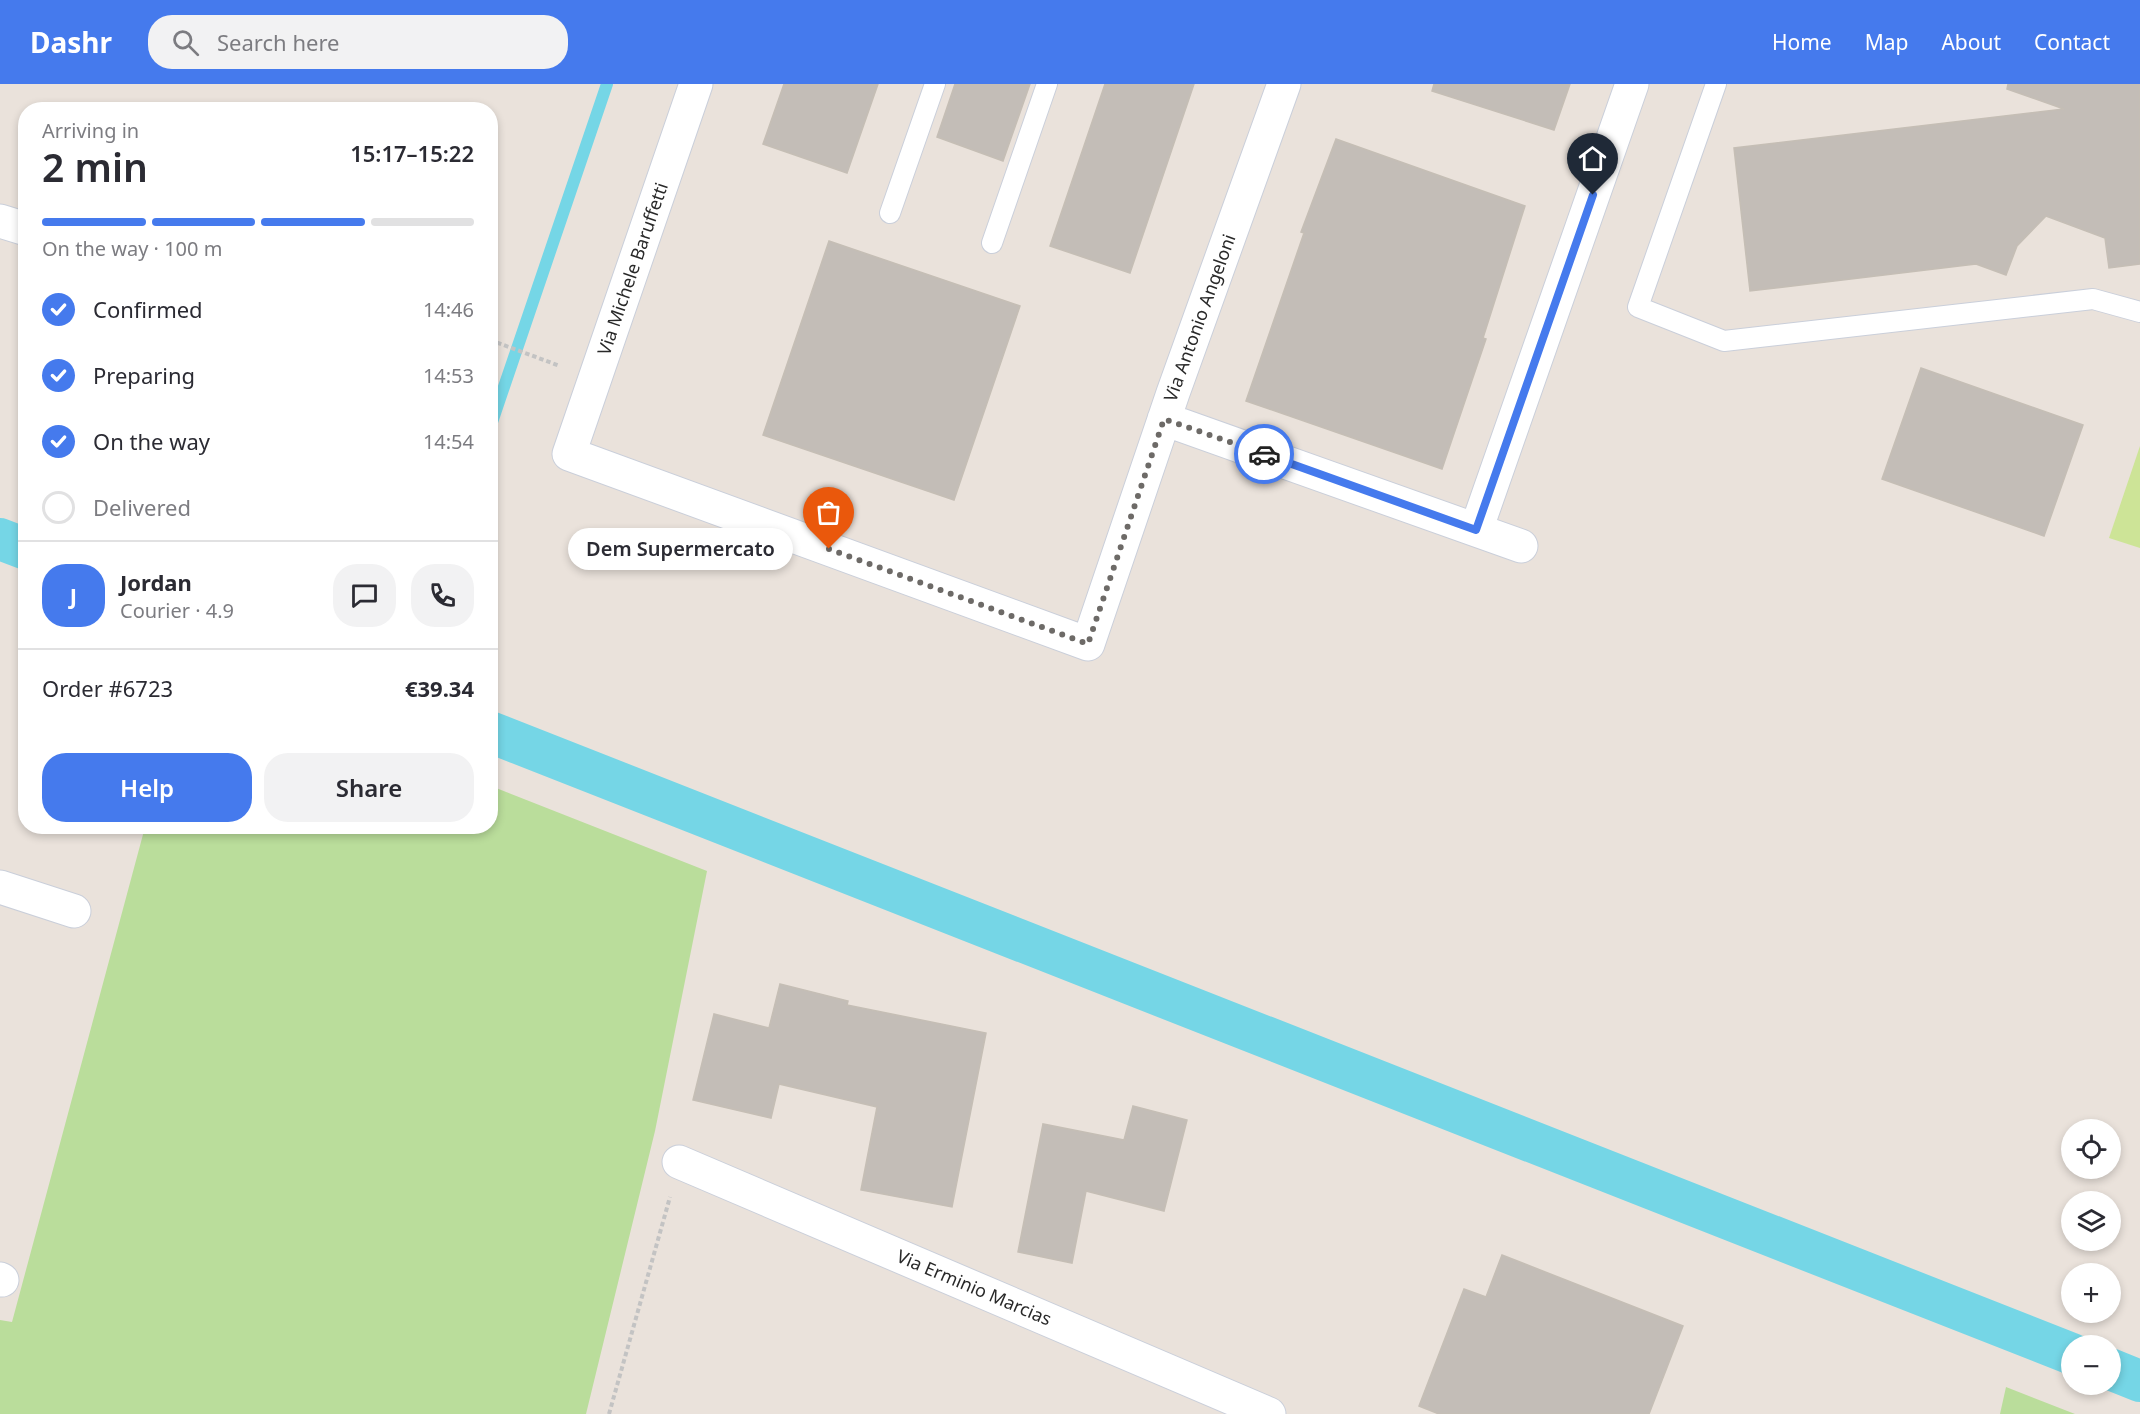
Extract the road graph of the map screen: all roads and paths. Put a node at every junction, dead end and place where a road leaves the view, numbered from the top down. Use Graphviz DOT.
graph roads {
  1 [pos="696,84"];
  2 [pos="935,84"];
  3 [pos="1047,84"];
  4 [pos="1284,84"];
  5 [pos="1632,84"];
  6 [pos="1716,84"];
  7 [pos="891,213"];
  8 [pos="0,221"];
  9 [pos="18,227"];
  10 [pos="992,243"];
  11 [pos="2140,312"];
  12 [pos="498,343"];
  13 [pos="552,363"];
  14 [pos="1164,419"];
  15 [pos="569,454"];
  16 [pos="1476,530"];
  17 [pos="1521,546"];
  18 [pos="0,887"];
  19 [pos="74,911"];
  20 [pos="679,1162"];
  21 [pos="609,1414"];
  22 [pos="1269,1414"];
  1 -- 15 [label="street, Via Michele Baruffetti"];
  2 -- 7 [label="lane"];
  3 -- 10 [label="lane"];
  4 -- 14 [label="street, Via Antonio Angeloni"];
  5 -- 16 [label="street"];
  6 -- 11 [label="lane"];
  8 -- 9 [label="street"];
  12 -- 13 [label="path"];
  14 -- 15 [label="street, Via Antonio Angeloni"];
  14 -- 16 [label="street"];
  16 -- 17 [label="street"];
  18 -- 19 [label="street"];
  20 -- 21 [label="path"];
  20 -- 22 [label="street, Via Erminio Marcias"];
}
